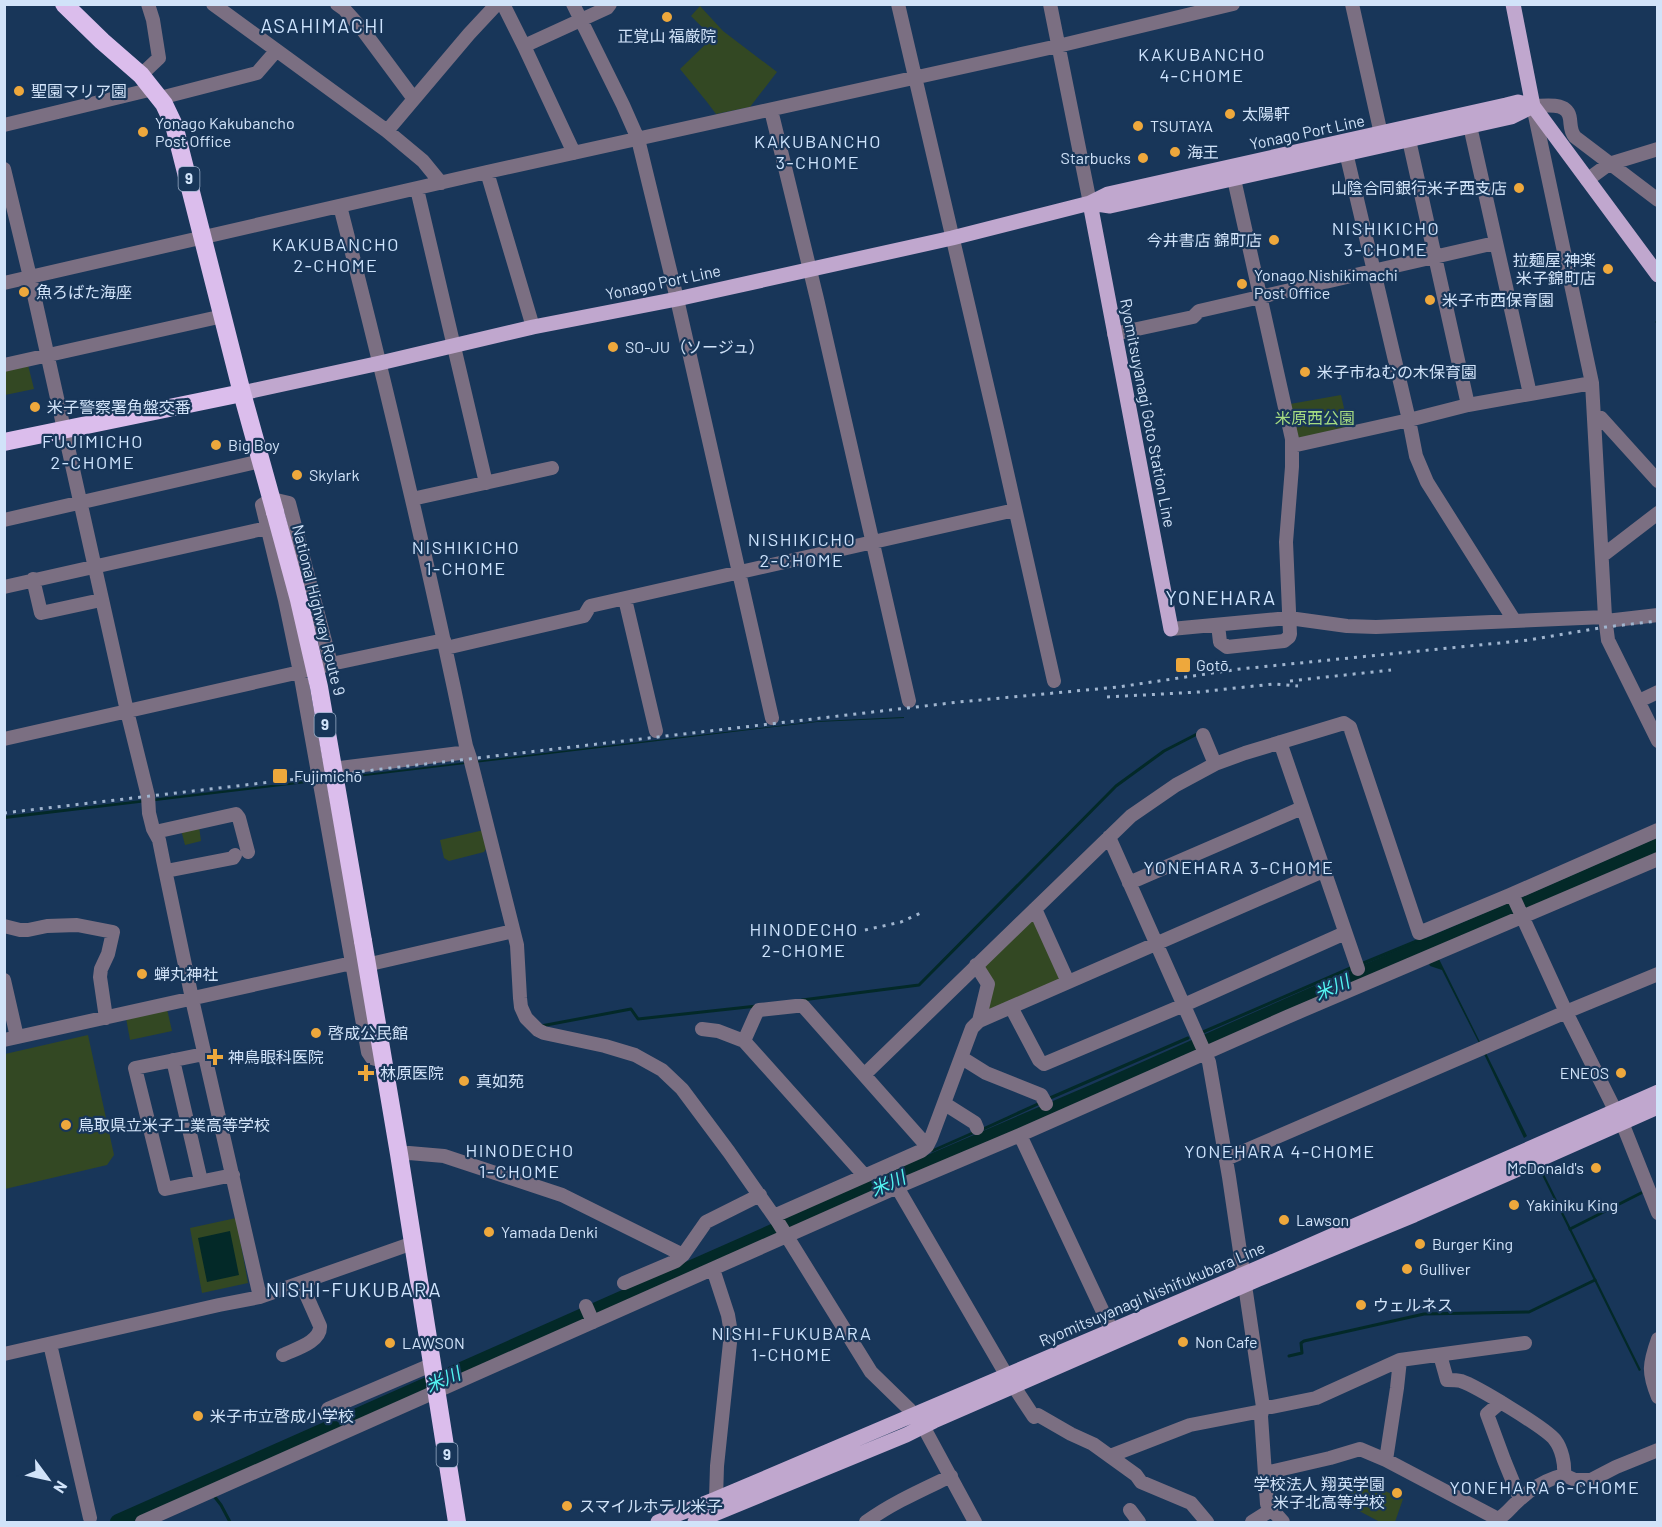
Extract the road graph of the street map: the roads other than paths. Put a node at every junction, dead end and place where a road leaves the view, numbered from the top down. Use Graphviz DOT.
graph roads {
  1 [pos="64,4"];
  2 [pos="148,4"];
  3 [pos="213,4"];
  4 [pos="497,4"];
  5 [pos="503,4"];
  6 [pos="573,4"];
  7 [pos="610,4"];
  8 [pos="898,4"];
  9 [pos="1050,4"];
  10 [pos="1233,4"];
  11 [pos="1352,4"];
  12 [pos="1513,4"];
  13 [pos="343,6"];
  14 [pos="1199,8"];
  15 [pos="580,20"];
  16 [pos="524,46"];
  17 [pos="1058,46"];
  18 [pos="276,51"];
  19 [pos="141,75"];
  20 [pos="915,77"];
  21 [pos="157,94"];
  22 [pos="414,99"];
  23 [pos="1533,106"];
  24 [pos="771,110"];
  25 [pos="4,125"];
  26 [pos="1470,126"];
  27 [pos="387,131"];
  28 [pos="1381,134"];
  29 [pos="638,139"];
  30 [pos="1409,140"];
  31 [pos="1345,148"];
  32 [pos="1658,149"];
  33 [pos="574,153"];
  34 [pos="1609,164"];
  35 [pos="4,169"];
  36 [pos="487,172"];
  37 [pos="1234,179"];
  38 [pos="1587,180"];
  39 [pos="441,183"];
  40 [pos="417,189"];
  41 [pos="1658,200"];
  42 [pos="1090,203"];
  43 [pos="340,206"];
  44 [pos="952,237"];
  45 [pos="203,238"];
  46 [pos="1495,243"];
  47 [pos="1436,257"];
  48 [pos="810,269"];
  49 [pos="1373,271"];
  50 [pos="1658,275"];
  51 [pos="30,277"];
  52 [pos="4,283"];
  53 [pos="1259,297"];
  54 [pos="677,299"];
  55 [pos="223,316"];
  56 [pos="533,327"];
  57 [pos="1114,334"];
  58 [pos="453,346"];
  59 [pos="47,355"];
  60 [pos="380,363"];
  61 [pos="4,365"];
  62 [pos="1592,383"];
  63 [pos="242,393"];
  64 [pos="1530,394"];
  65 [pos="1468,405"];
  66 [pos="1595,416"];
  67 [pos="1409,420"];
  68 [pos="64,431"];
  69 [pos="4,442"];
  70 [pos="1292,446"];
  71 [pos="261,461"];
  72 [pos="552,468"];
  73 [pos="1658,481"];
  74 [pos="486,483"];
  75 [pos="412,500"];
  76 [pos="79,503"];
  77 [pos="1015,510"];
  78 [pos="271,513"];
  79 [pos="1658,513"];
  80 [pos="4,520"];
  81 [pos="873,541"];
  82 [pos="1602,556"];
  83 [pos="94,566"];
  84 [pos="739,573"];
  85 [pos="33,579"];
  86 [pos="4,586"];
  87 [pos="625,599"];
  88 [pos="101,600"];
  89 [pos="1658,615"];
  90 [pos="1289,618"];
  91 [pos="1605,619"];
  92 [pos="1514,620"];
  93 [pos="1218,625"];
  94 [pos="1172,629"];
  95 [pos="445,644"];
  96 [pos="331,664"];
  97 [pos="300,672"];
  98 [pos="1054,681"];
  99 [pos="1658,692"];
  100 [pos="909,701"];
  101 [pos="1639,701"];
  102 [pos="127,711"];
  103 [pos="772,718"];
  104 [pos="656,731"];
  105 [pos="1203,735"];
  106 [pos="4,738"];
  107 [pos="1658,741"];
  108 [pos="1280,742"];
  109 [pos="470,759"];
  110 [pos="1215,764"];
  111 [pos="318,770"];
  112 [pos="1302,808"];
  113 [pos="1658,830"];
  114 [pos="155,832"];
  115 [pos="1109,837"];
  116 [pos="1658,859"];
  117 [pos="166,871"];
  118 [pos="1323,871"];
  119 [pos="1129,883"];
  120 [pos="1513,898"];
  121 [pos="1035,909"];
  122 [pos="1522,917"];
  123 [pos="4,926"];
  124 [pos="513,931"];
  125 [pos="1345,933"];
  126 [pos="1156,943"];
  127 [pos="359,964"];
  128 [pos="976,965"];
  129 [pos="1358,969"];
  130 [pos="1658,974"];
  131 [pos="4,980"];
  132 [pos="1068,982"];
  133 [pos="192,999"];
  134 [pos="1184,1005"];
  135 [pos="1011,1007"];
  136 [pos="1566,1012"];
  137 [pos="106,1018"];
  138 [pos="979,1021"];
  139 [pos="702,1029"];
  140 [pos="11,1038"];
  141 [pos="744,1041"];
  142 [pos="1202,1047"];
  143 [pos="204,1054"];
  144 [pos="962,1058"];
  145 [pos="173,1060"];
  146 [pos="864,1075"];
  147 [pos="1658,1092"];
  148 [pos="945,1104"];
  149 [pos="1046,1104"];
  150 [pos="1658,1107"];
  151 [pos="1618,1117"];
  152 [pos="977,1128"];
  153 [pos="1020,1135"];
  154 [pos="927,1146"];
  155 [pos="399,1154"];
  156 [pos="1226,1159"];
  157 [pos="232,1175"];
  158 [pos="864,1175"];
  159 [pos="201,1181"];
  160 [pos="897,1187"];
  161 [pos="760,1195"];
  162 [pos="1658,1213"];
  163 [pos="781,1227"];
  164 [pos="413,1243"];
  165 [pos="683,1255"];
  166 [pos="713,1269"];
  167 [pos="1244,1280"];
  168 [pos="656,1282"];
  169 [pos="301,1283"];
  170 [pos="624,1283"];
  171 [pos="260,1297"];
  172 [pos="1112,1331"];
  173 [pos="1658,1339"];
  174 [pos="1525,1343"];
  175 [pos="50,1344"];
  176 [pos="4,1354"];
  177 [pos="283,1355"];
  178 [pos="1440,1355"];
  179 [pos="1400,1360"];
  180 [pos="433,1379"];
  181 [pos="1010,1381"];
  182 [pos="1658,1397"];
  183 [pos="1501,1402"];
  184 [pos="328,1409"];
  185 [pos="1262,1409"];
  186 [pos="919,1420"];
  187 [pos="1658,1450"];
  188 [pos="1110,1456"];
  189 [pos="1386,1460"];
  190 [pos="1265,1473"];
  191 [pos="1564,1475"];
  192 [pos="951,1476"];
  193 [pos="1520,1499"];
  194 [pos="716,1500"];
  195 [pos="1130,1510"];
  196 [pos="1271,1510"];
  197 [pos="90,1518"];
  198 [pos="704,1521"];
  199 [pos="142,1522"];
  200 [pos="457,1522"];
  201 [pos="658,1522"];
  202 [pos="866,1522"];
  203 [pos="975,1522"];
  204 [pos="1139,1522"];
  205 [pos="1207,1522"];
  206 [pos="1252,1522"];
  207 [pos="1283,1522"];
  1 -- 19 [label="highway, National Highway Route 9 / 9"];
  2 -- 19 [label="street"];
  3 -- 18 [label="street"];
  4 -- 22 [label="street"];
  5 -- 16 [label="street"];
  6 -- 15 [label="street"];
  7 -- 15 [label="street"];
  8 -- 20 [label="street"];
  9 -- 17 [label="street"];
  10 -- 14 [label="street"];
  11 -- 28 [label="street"];
  12 -- 23 [label="main road"];
  13 -- 22 [label="street"];
  14 -- 17 [label="street"];
  15 -- 16 [label="street"];
  15 -- 29 [label="street"];
  16 -- 33 [label="street"];
  17 -- 20 [label="street"];
  17 -- 42 [label="street"];
  18 -- 21 [label="street"];
  18 -- 27 [label="street"];
  19 -- 21 [label="highway, National Highway Route 9 / 9"];
  20 -- 24 [label="street"];
  20 -- 44 [label="street"];
  21 -- 25 [label="street"];
  21 -- 45 [label="highway, National Highway Route 9 / 9"];
  22 -- 27 [label="street"];
  23 -- 26 [label="main road, Yonago Port Line"];
  23 -- 28 [label="main road, Yonago Port Line"];
  23 -- 34 [label="street"];
  23 -- 38 [label="main road"];
  23 -- 62 [label="street"];
  24 -- 29 [label="street"];
  24 -- 48 [label="street"];
  26 -- 30 [label="main road, Yonago Port Line"];
  26 -- 46 [label="street"];
  27 -- 39 [label="street"];
  28 -- 31 [label="main road, Yonago Port Line"];
  29 -- 33 [label="street"];
  29 -- 54 [label="street"];
  30 -- 31 [label="main road, Yonago Port Line"];
  30 -- 47 [label="street"];
  31 -- 37 [label="main road, Yonago Port Line"];
  31 -- 42 [label="main road, Yonago Port Line"];
  31 -- 49 [label="street"];
  32 -- 34 [label="street"];
  33 -- 36 [label="street"];
  34 -- 38 [label="street"];
  34 -- 41 [label="street"];
  35 -- 51 [label="street"];
  36 -- 39 [label="street"];
  36 -- 56 [label="street"];
  37 -- 42 [label="main road, Yonago Port Line"];
  37 -- 53 [label="street"];
  38 -- 50 [label="main road"];
  39 -- 40 [label="street"];
  40 -- 43 [label="street"];
  40 -- 58 [label="street"];
  42 -- 44 [label="main road, Yonago Port Line"];
  42 -- 57 [label="main road, Ryomitsuyanagi Goto Station Line"];
  43 -- 45 [label="street"];
  43 -- 60 [label="street"];
  44 -- 48 [label="main road, Yonago Port Line"];
  44 -- 77 [label="street"];
  45 -- 51 [label="street"];
  45 -- 55 [label="highway, National Highway Route 9 / 9"];
  46 -- 47 [label="street"];
  46 -- 64 [label="street"];
  47 -- 49 [label="street"];
  47 -- 65 [label="street"];
  48 -- 54 [label="main road, Yonago Port Line"];
  48 -- 81 [label="street"];
  49 -- 53 [label="street"];
  49 -- 67 [label="street"];
  51 -- 52 [label="street"];
  51 -- 59 [label="street"];
  53 -- 57 [label="street"];
  53 -- 70 [label="street"];
  54 -- 56 [label="main road, Yonago Port Line"];
  54 -- 84 [label="street"];
  55 -- 59 [label="street"];
  55 -- 63 [label="highway, National Highway Route 9 / 9"];
  56 -- 58 [label="main road, Yonago Port Line"];
  57 -- 94 [label="main road, Ryomitsuyanagi Goto Station Line"];
  58 -- 60 [label="main road, Yonago Port Line"];
  58 -- 74 [label="street"];
  59 -- 61 [label="street"];
  59 -- 68 [label="street"];
  60 -- 63 [label="main road, Yonago Port Line"];
  60 -- 75 [label="street"];
  62 -- 64 [label="street"];
  62 -- 66 [label="street"];
  63 -- 68 [label="highway"];
  63 -- 71 [label="highway, National Highway Route 9 / 9"];
  64 -- 65 [label="street"];
  65 -- 67 [label="street"];
  66 -- 73 [label="street"];
  66 -- 82 [label="street"];
  67 -- 70 [label="street"];
  67 -- 92 [label="street"];
  68 -- 69 [label="highway"];
  68 -- 76 [label="street"];
  70 -- 90 [label="street"];
  71 -- 76 [label="street"];
  71 -- 78 [label="highway, National Highway Route 9 / 9"];
  72 -- 74 [label="street"];
  74 -- 75 [label="street"];
  75 -- 95 [label="street"];
  76 -- 80 [label="street"];
  76 -- 83 [label="street"];
  77 -- 81 [label="street"];
  77 -- 98 [label="street"];
  78 -- 83 [label="street"];
  78 -- 96 [label="street"];
  78 -- 97 [label="street"];
  78 -- 127 [label="highway, National Highway Route 9 / 9, bridge"];
  79 -- 82 [label="street"];
  81 -- 84 [label="street"];
  81 -- 100 [label="street"];
  82 -- 91 [label="street"];
  83 -- 85 [label="street"];
  83 -- 88 [label="street"];
  84 -- 87 [label="street"];
  84 -- 103 [label="street"];
  85 -- 86 [label="street"];
  85 -- 88 [label="street"];
  87 -- 95 [label="street"];
  87 -- 104 [label="street"];
  88 -- 102 [label="street"];
  89 -- 91 [label="street"];
  90 -- 92 [label="street"];
  90 -- 93 [label="street"];
  90 -- 93 [label="street"];
  91 -- 92 [label="street"];
  91 -- 101 [label="street"];
  93 -- 94 [label="street"];
  95 -- 96 [label="street"];
  95 -- 109 [label="street"];
  96 -- 97 [label="street"];
  97 -- 102 [label="street"];
  97 -- 111 [label="street"];
  99 -- 101 [label="street"];
  101 -- 107 [label="street"];
  102 -- 106 [label="street"];
  102 -- 114 [label="street"];
  105 -- 110 [label="street"];
  108 -- 110 [label="street"];
  108 -- 112 [label="street"];
  108 -- 120 [label="street"];
  109 -- 111 [label="street"];
  109 -- 124 [label="street"];
  110 -- 115 [label="street"];
  111 -- 127 [label="street"];
  112 -- 118 [label="street"];
  112 -- 119 [label="street"];
  113 -- 120 [label="street"];
  114 -- 117 [label="street"];
  114 -- 117 [label="street"];
  115 -- 119 [label="street"];
  115 -- 121 [label="street"];
  116 -- 122 [label="street"];
  117 -- 133 [label="street"];
  118 -- 125 [label="street"];
  118 -- 126 [label="street"];
  119 -- 126 [label="street"];
  120 -- 122 [label="street"];
  121 -- 128 [label="street"];
  121 -- 132 [label="street"];
  122 -- 136 [label="street"];
  122 -- 142 [label="street"];
  123 -- 137 [label="street"];
  124 -- 127 [label="street"];
  124 -- 161 [label="street"];
  125 -- 129 [label="street"];
  125 -- 134 [label="street"];
  126 -- 132 [label="street"];
  126 -- 134 [label="street"];
  127 -- 133 [label="street"];
  127 -- 155 [label="highway, National Highway Route 9 / 9"];
  128 -- 138 [label="street"];
  128 -- 146 [label="street"];
  130 -- 136 [label="street"];
  131 -- 140 [label="street"];
  132 -- 135 [label="street"];
  133 -- 137 [label="street"];
  133 -- 143 [label="street"];
  134 -- 135 [label="street"];
  134 -- 142 [label="street"];
  135 -- 138 [label="street"];
  136 -- 151 [label="street"];
  136 -- 156 [label="street"];
  137 -- 140 [label="street"];
  138 -- 144 [label="street"];
  139 -- 141 [label="street"];
  141 -- 146 [label="street"];
  141 -- 158 [label="street"];
  142 -- 153 [label="street"];
  142 -- 156 [label="street"];
  143 -- 145 [label="street"];
  143 -- 157 [label="street"];
  144 -- 148 [label="street"];
  144 -- 149 [label="street"];
  145 -- 159 [label="street"];
  145 -- 159 [label="street"];
  146 -- 154 [label="street"];
  147 -- 151 [label="main road, Ryomitsuyanagi Nishifukubara Line"];
  148 -- 152 [label="street"];
  148 -- 154 [label="street"];
  150 -- 151 [label="main road, Ryomitsuyanagi Nishifukubara Line"];
  151 -- 162 [label="street"];
  151 -- 167 [label="main road, Ryomitsuyanagi Nishifukubara Line"];
  153 -- 160 [label="street"];
  153 -- 172 [label="street"];
  154 -- 158 [label="street"];
  155 -- 164 [label="highway, National Highway Route 9 / 9"];
  155 -- 165 [label="street"];
  156 -- 167 [label="street"];
  157 -- 159 [label="street"];
  157 -- 171 [label="street"];
  158 -- 163 [label="street"];
  160 -- 163 [label="street"];
  160 -- 181 [label="street"];
  161 -- 163 [label="street"];
  161 -- 165 [label="street"];
  163 -- 166 [label="street"];
  163 -- 186 [label="street"];
  164 -- 169 [label="street"];
  164 -- 180 [label="highway, National Highway Route 9 / 9"];
  165 -- 168 [label="street"];
  166 -- 168 [label="street"];
  166 -- 194 [label="street"];
  167 -- 172 [label="main road, Ryomitsuyanagi Nishifukubara Line"];
  167 -- 181 [label="main road, Ryomitsuyanagi Nishifukubara Line"];
  167 -- 185 [label="street"];
  168 -- 170 [label="street"];
  168 -- 180 [label="street"];
  169 -- 171 [label="street"];
  169 -- 177 [label="street"];
  171 -- 175 [label="street"];
  172 -- 181 [label="main road, Ryomitsuyanagi Nishifukubara Line"];
  173 -- 182 [label="street"];
  174 -- 178 [label="street"];
  175 -- 176 [label="street"];
  175 -- 197 [label="street"];
  178 -- 179 [label="street"];
  178 -- 183 [label="street"];
  179 -- 185 [label="street"];
  179 -- 189 [label="street"];
  180 -- 184 [label="street"];
  180 -- 199 [label="street"];
  180 -- 200 [label="highway, National Highway Route 9 / 9"];
  181 -- 186 [label="main road, Ryomitsuyanagi Nishifukubara Line"];
  181 -- 188 [label="street"];
  183 -- 191 [label="street"];
  183 -- 193 [label="street"];
  185 -- 188 [label="street"];
  185 -- 190 [label="street"];
  186 -- 192 [label="street"];
  186 -- 194 [label="main road, Ryomitsuyanagi Nishifukubara Line"];
  186 -- 198 [label="main road, Ryomitsuyanagi Nishifukubara Line"];
  187 -- 191 [label="street"];
  188 -- 205 [label="street"];
  189 -- 190 [label="street"];
  189 -- 193 [label="street"];
  190 -- 196 [label="street"];
  191 -- 193 [label="street"];
  192 -- 202 [label="street"];
  192 -- 203 [label="street"];
  194 -- 201 [label="main road, Ryomitsuyanagi Nishifukubara Line"];
  195 -- 204 [label="street"];
  196 -- 206 [label="street"];
  196 -- 207 [label="street"];
}
